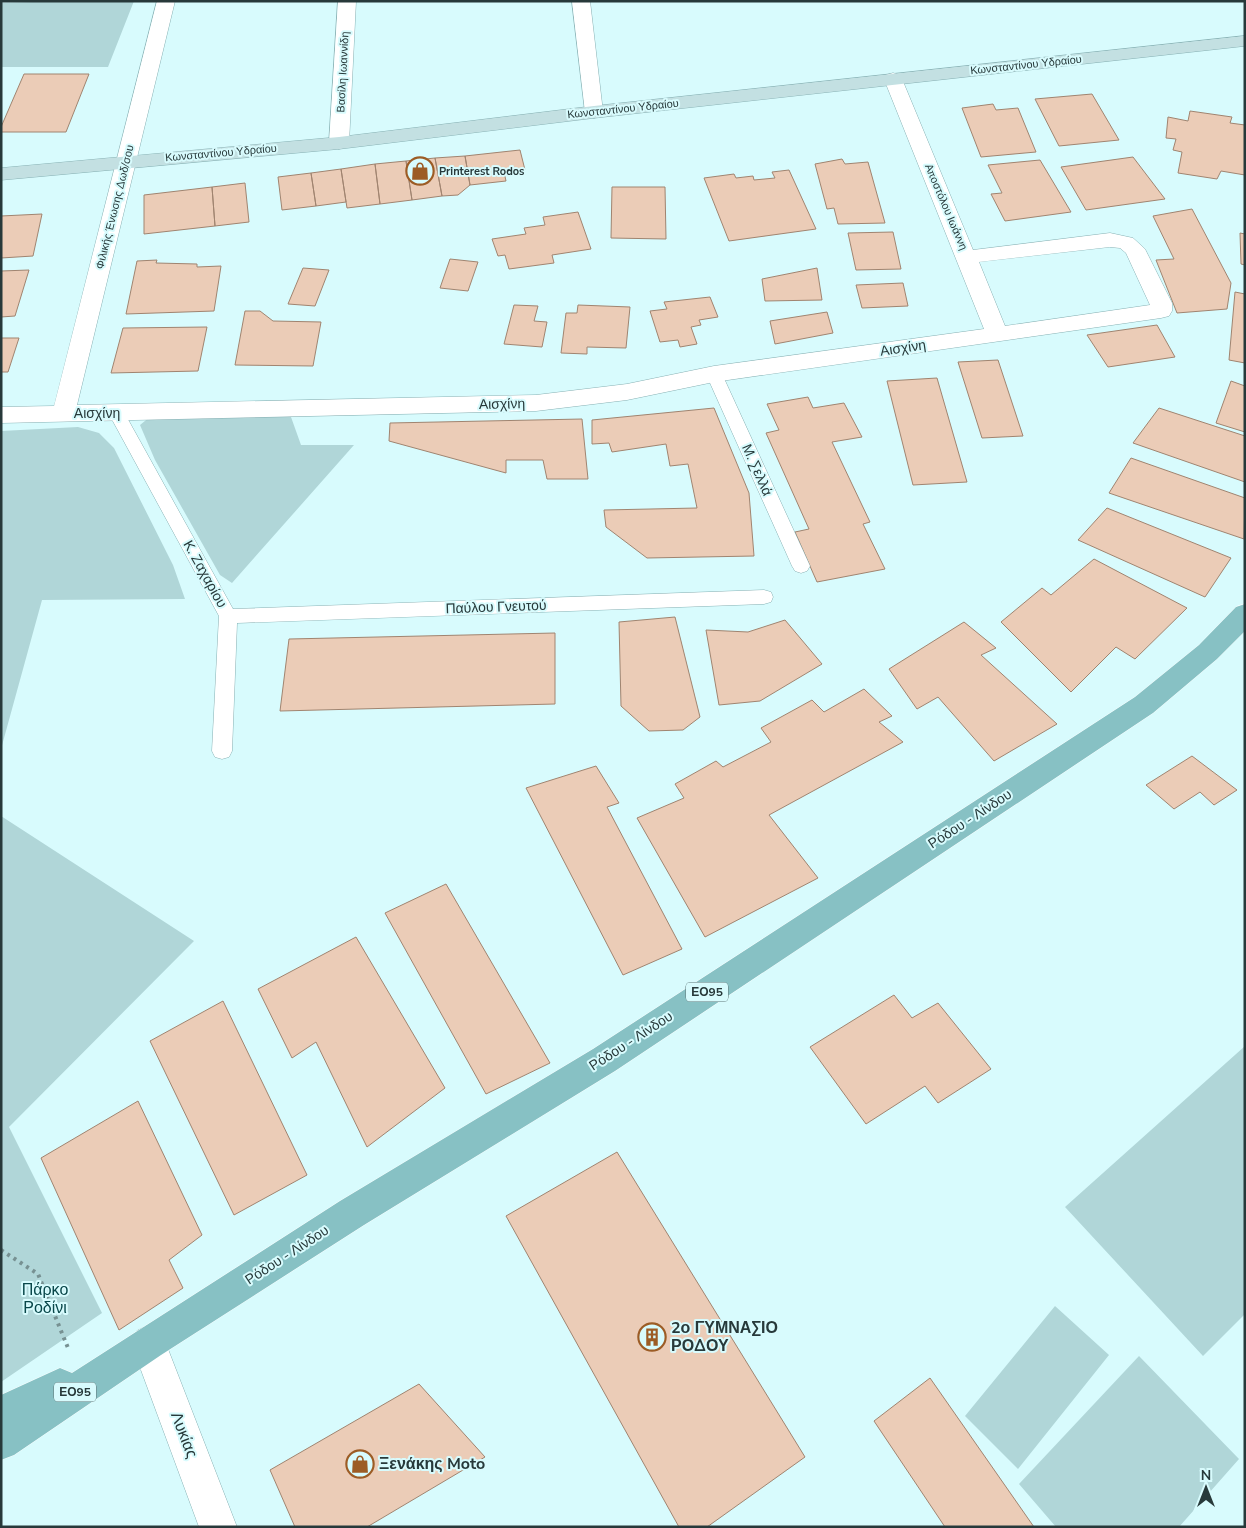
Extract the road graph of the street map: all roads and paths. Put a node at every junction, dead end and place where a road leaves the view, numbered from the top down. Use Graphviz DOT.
graph roads {
  1 [pos="166,1"];
  2 [pos="347,1"];
  3 [pos="581,1"];
  4 [pos="1245,41"];
  5 [pos="893,79"];
  6 [pos="594,112"];
  7 [pos="339,143"];
  8 [pos="126,162"];
  9 [pos="1,174"];
  10 [pos="967,257"];
  11 [pos="998,335"];
  12 [pos="714,374"];
  13 [pos="64,413"];
  14 [pos="117,414"];
  15 [pos="1,415"];
  16 [pos="801,566"];
  17 [pos="764,597"];
  18 [pos="1245,614"];
  19 [pos="228,616"];
  20 [pos="222,751"];
  21 [pos="1,1250"];
  22 [pos="150,1343"];
  23 [pos="80,1376"];
  24 [pos="1,1414"];
  25 [pos="1,1442"];
  26 [pos="218,1527"];
  1 -- 8 [label="street, Φιλικής Ένωσης Δωδ/σου"];
  2 -- 7 [label="street, Βασίλη Ιωαννίδη"];
  3 -- 6 [label="street"];
  4 -- 5 [label="street, Κωνσταντίνου Υδραίου"];
  5 -- 6 [label="street, Κωνσταντίνου Υδραίου"];
  5 -- 10 [label="street, Αποστόλου Ιωάννη"];
  6 -- 7 [label="street, Κωνσταντίνου Υδραίου"];
  7 -- 8 [label="street, Κωνσταντίνου Υδραίου"];
  8 -- 9 [label="street, Κωνσταντίνου Υδραίου"];
  8 -- 13 [label="street, Φιλικής Ένωσης Δωδ/σου"];
  10 -- 11 [label="street, Αποστόλου Ιωάννη"];
  10 -- 11 [label="street, Αισχίνη"];
  11 -- 12 [label="street, Αισχίνη"];
  12 -- 14 [label="street, Αισχίνη"];
  12 -- 16 [label="lane, Μ. Σελλά"];
  13 -- 14 [label="street, Αισχίνη"];
  13 -- 15 [label="street, Αισχίνη"];
  14 -- 19 [label="lane, Κ. Ζαχαρίου"];
  17 -- 19 [label="lane, Παύλου Γνευτού"];
  18 -- 22 [label="main road, Ρόδου - Λίνδου / ΕΟ95"];
  19 -- 20 [label="lane, Κ. Ζαχαρίου"];
  21 -- 23 [label="path"];
  22 -- 23 [label="main road, Ρόδου - Λίνδου / ΕΟ95"];
  22 -- 25 [label="main road, Ρόδου - Λίνδου / ΕΟ95"];
  22 -- 26 [label="street, Λυκίας"];
  23 -- 24 [label="main road, Ρόδου - Λίνδου / ΕΟ95"];
}
